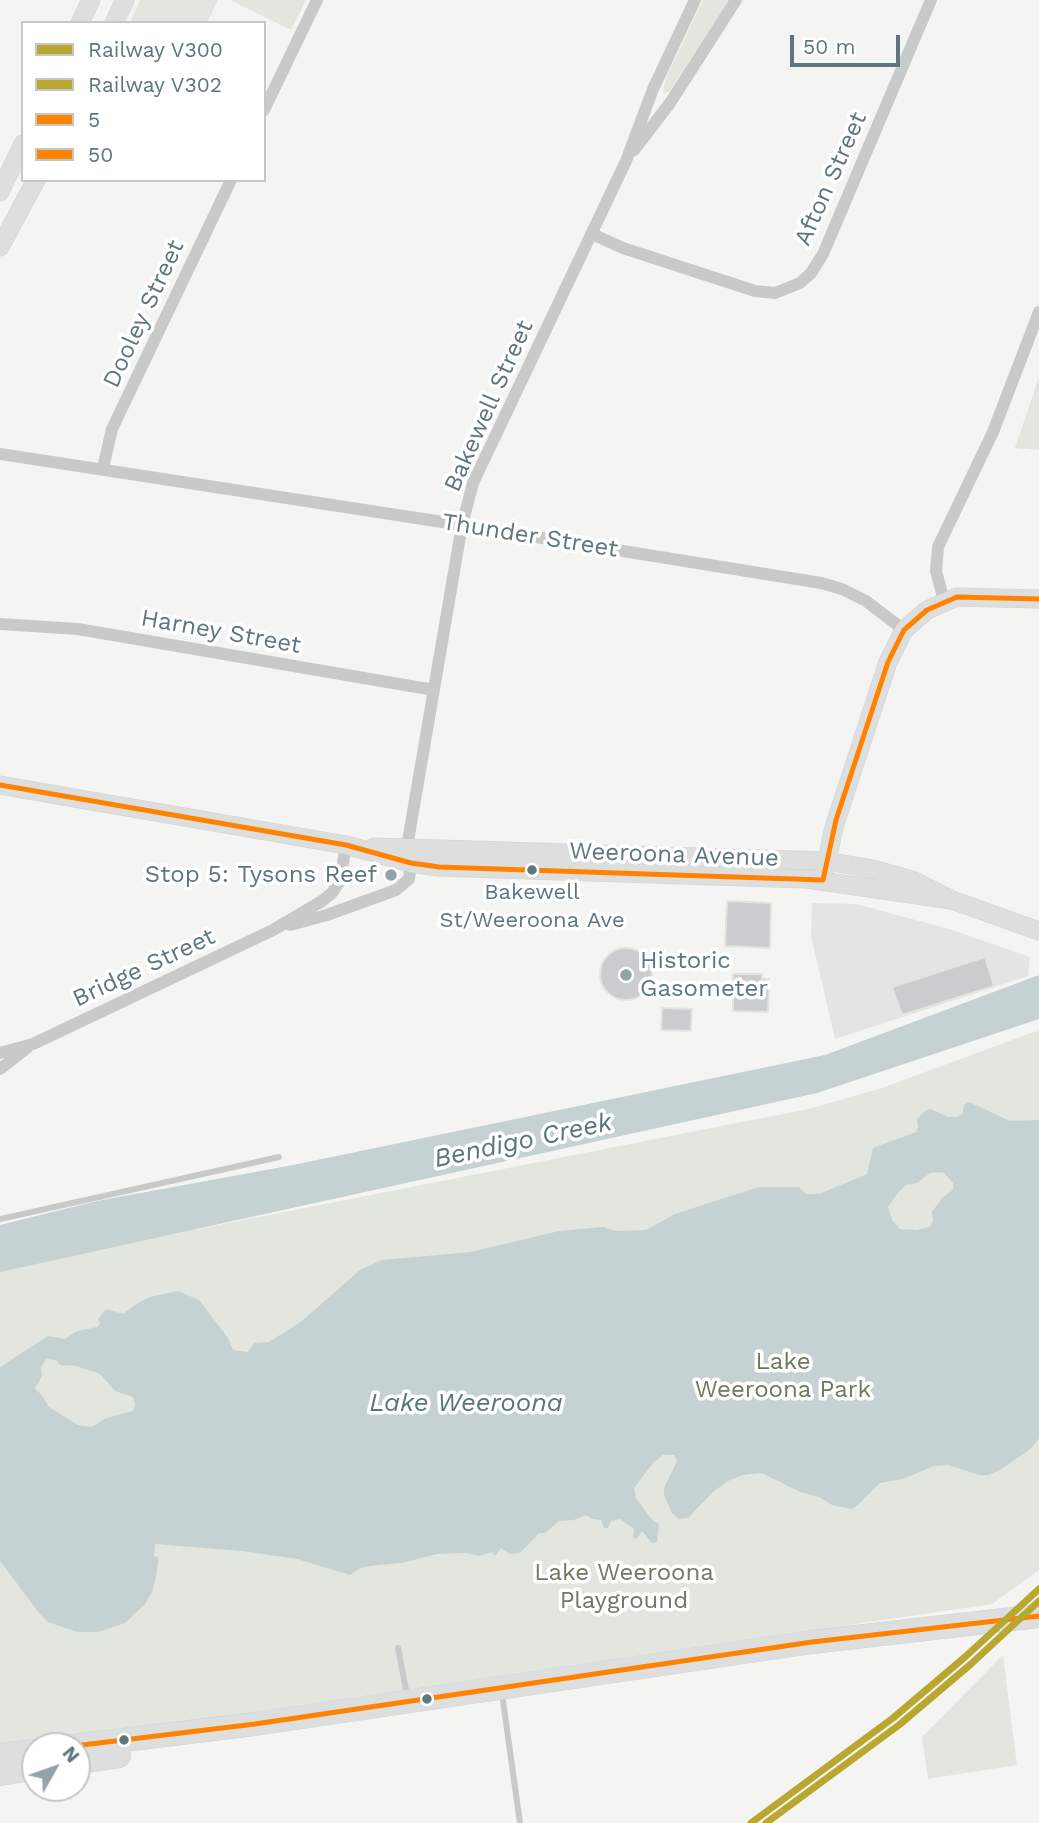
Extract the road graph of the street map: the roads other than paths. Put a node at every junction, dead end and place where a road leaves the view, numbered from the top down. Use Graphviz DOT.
graph roads {
  1 [pos="91,0"];
  2 [pos="125,0"];
  3 [pos="317,0"];
  4 [pos="695,0"];
  5 [pos="736,0"];
  6 [pos="931,0"];
  7 [pos="81,21"];
  8 [pos="115,21"];
  9 [pos="266,106"];
  10 [pos="21,148"];
  11 [pos="626,161"];
  12 [pos="35,182"];
  13 [pos="230,182"];
  14 [pos="0,192"];
  15 [pos="592,234"];
  16 [pos="0,247"];
  17 [pos="1039,312"];
  18 [pos="0,454"];
  19 [pos="103,468"];
  20 [pos="462,525"];
  21 [pos="1039,599"];
  22 [pos="944,601"];
  23 [pos="0,624"];
  24 [pos="904,630"];
  25 [pos="434,690"];
  26 [pos="0,785"];
  27 [pos="346,845"];
  28 [pos="409,855"];
  29 [pos="826,861"];
  30 [pos="823,880"];
  31 [pos="952,900"];
  32 [pos="273,930"];
  33 [pos="1039,931"];
  34 [pos="33,1044"];
  35 [pos="0,1053"];
  36 [pos="0,1069"];
  37 [pos="279,1157"];
  38 [pos="0,1219"];
  39 [pos="1036,1616"];
  40 [pos="398,1648"];
  41 [pos="502,1694"];
  42 [pos="408,1701"];
  43 [pos="341,1717"];
  44 [pos="91,1744"];
  45 [pos="21,1753"];
  46 [pos="0,1755"];
  47 [pos="91,1760"];
  48 [pos="21,1770"];
  49 [pos="0,1774"];
  50 [pos="520,1823"];
  1 -- 7 [label="main road"];
  2 -- 8 [label="main road"];
  3 -- 9 [label="street"];
  4 -- 11 [label="street, Bakewell Street"];
  5 -- 11 [label="street, Bakewell Street"];
  6 -- 15 [label="street, Afton Street"];
  10 -- 14 [label="main road"];
  11 -- 15 [label="street, Bakewell Street"];
  12 -- 16 [label="main road"];
  13 -- 19 [label="street, Dooley Street"];
  15 -- 20 [label="street, Bakewell Street"];
  17 -- 22 [label="street"];
  18 -- 19 [label="street, Thunder Street"];
  19 -- 20 [label="street, Thunder Street"];
  20 -- 24 [label="street, Thunder Street"];
  20 -- 25 [label="street, Bakewell Street"];
  21 -- 22 [label="main road"];
  22 -- 24 [label="main road"];
  23 -- 25 [label="street, Harney Street"];
  24 -- 29 [label="main road"];
  25 -- 28 [label="street, Bakewell Street"];
  26 -- 27 [label="main road, Weeroona Avenue"];
  27 -- 28 [label="main road, Weeroona Avenue"];
  27 -- 32 [label="street, Bridge Street"];
  28 -- 29 [label="main road, Weeroona Avenue"];
  28 -- 30 [label="main road, Weeroona Avenue"];
  28 -- 32 [label="street, Bridge Street"];
  29 -- 30 [label="main road"];
  29 -- 31 [label="main road, Weeroona Avenue"];
  30 -- 31 [label="main road, Weeroona Avenue"];
  31 -- 33 [label="main road, Weeroona Avenue"];
  32 -- 34 [label="street, Bridge Street"];
  34 -- 35 [label="street, Bridge Street"];
  34 -- 36 [label="street, Bridge Street"];
  37 -- 38 [label="lane"];
  39 -- 41 [label="highway"];
  40 -- 42 [label="lane"];
  41 -- 42 [label="highway"];
  41 -- 43 [label="highway"];
  41 -- 50 [label="lane"];
  42 -- 43 [label="highway"];
  43 -- 44 [label="highway"];
  43 -- 47 [label="highway"];
  45 -- 46 [label="highway"];
  48 -- 49 [label="highway"];
}
